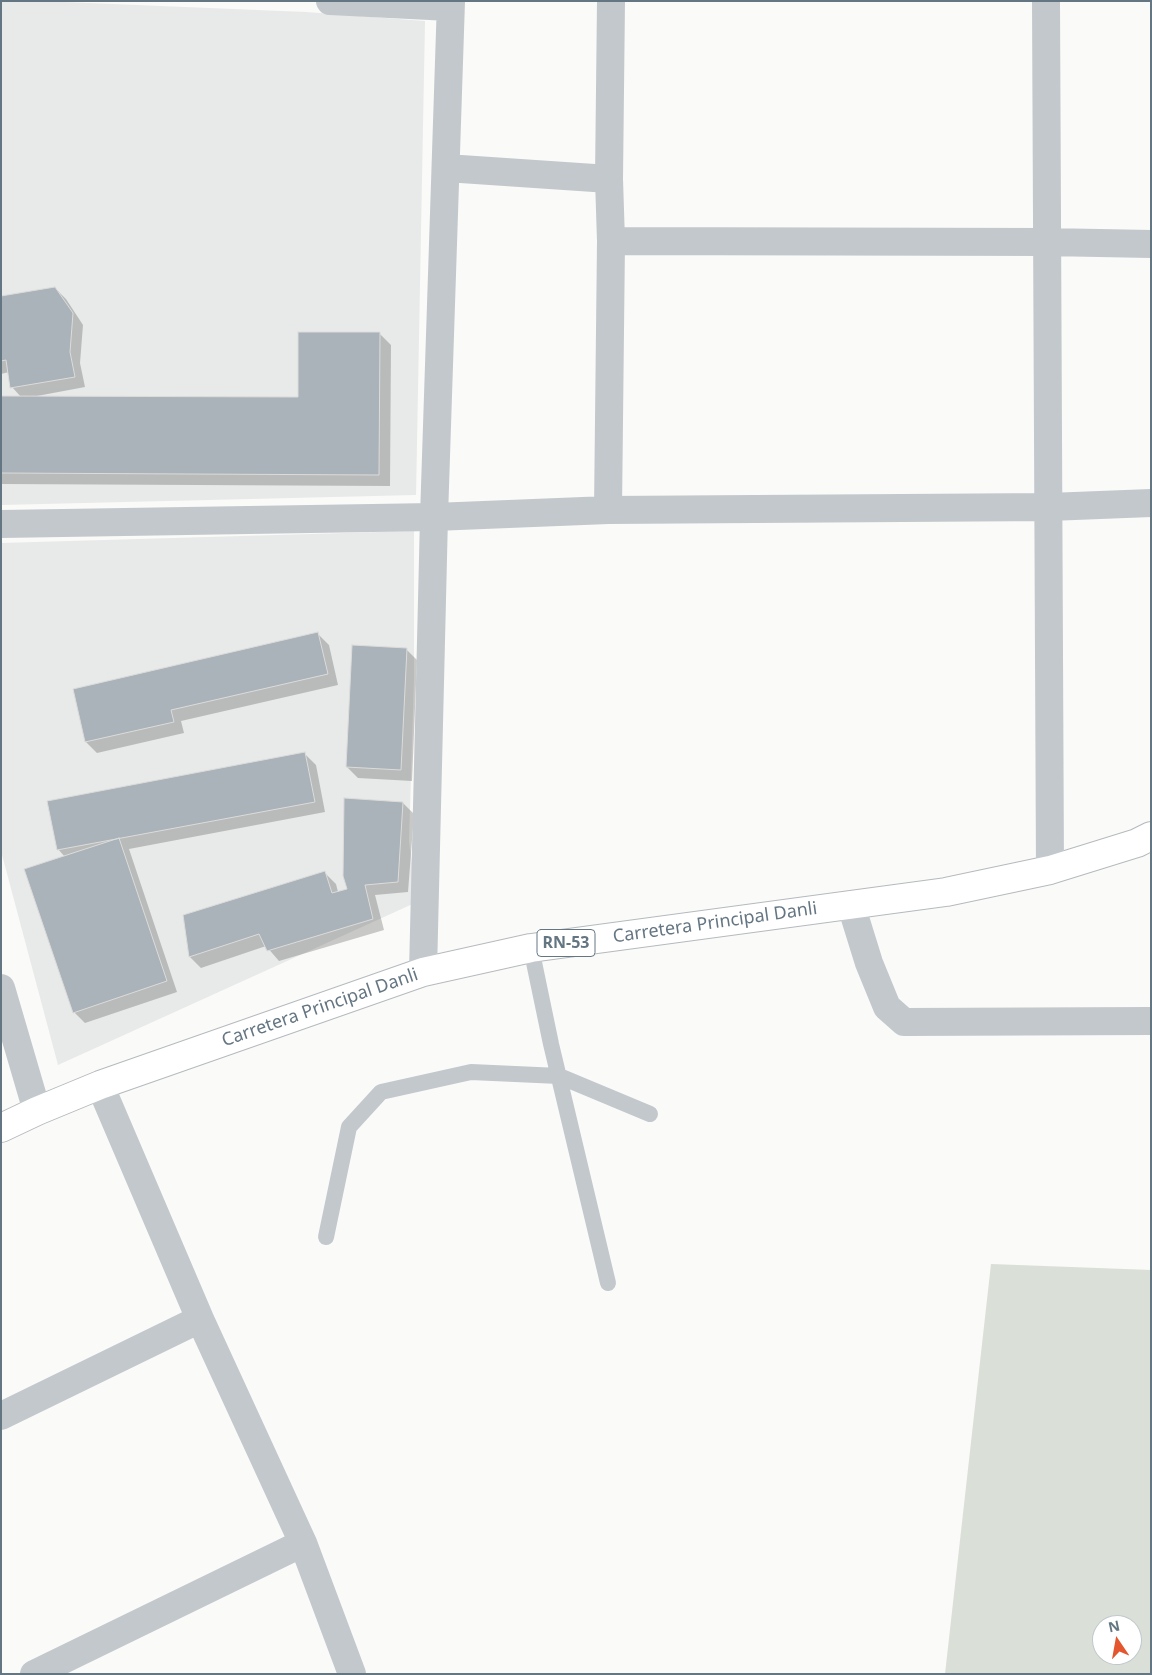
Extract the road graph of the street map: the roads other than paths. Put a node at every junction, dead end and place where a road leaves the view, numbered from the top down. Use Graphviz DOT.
graph roads {
  1 [pos="330,1"];
  2 [pos="612,1"];
  3 [pos="1046,1"];
  4 [pos="450,4"];
  5 [pos="446,168"];
  6 [pos="609,179"];
  7 [pos="611,241"];
  8 [pos="1047,242"];
  9 [pos="1151,244"];
  10 [pos="1151,503"];
  11 [pos="1049,507"];
  12 [pos="608,510"];
  13 [pos="434,517"];
  14 [pos="1,524"];
  15 [pos="1151,836"];
  16 [pos="1050,870"];
  17 [pos="851,905"];
  18 [pos="531,948"];
  19 [pos="423,972"];
  20 [pos="1,988"];
  21 [pos="1151,1021"];
  22 [pos="559,1076"];
  23 [pos="100,1086"];
  24 [pos="37,1111"];
  25 [pos="650,1114"];
  26 [pos="1,1128"];
  27 [pos="326,1237"];
  28 [pos="608,1283"];
  29 [pos="200,1318"];
  30 [pos="1,1416"];
  31 [pos="303,1543"];
  32 [pos="34,1674"];
  33 [pos="352,1674"];
  1 -- 4 [label="street"];
  2 -- 6 [label="street"];
  3 -- 8 [label="street"];
  4 -- 5 [label="street"];
  5 -- 6 [label="street"];
  5 -- 13 [label="street"];
  6 -- 7 [label="street"];
  7 -- 8 [label="street"];
  7 -- 12 [label="street"];
  8 -- 9 [label="street"];
  8 -- 11 [label="street"];
  10 -- 11 [label="street"];
  11 -- 12 [label="street"];
  11 -- 16 [label="street"];
  12 -- 13 [label="street"];
  13 -- 14 [label="street"];
  13 -- 19 [label="street"];
  15 -- 16 [label="main road, Carretera Principal Danli / RN-53"];
  16 -- 17 [label="main road, Carretera Principal Danli / RN-53"];
  17 -- 18 [label="main road, Carretera Principal Danli / RN-53"];
  17 -- 21 [label="street"];
  18 -- 19 [label="main road, Carretera Principal Danli / RN-53"];
  18 -- 22 [label="lane"];
  19 -- 23 [label="main road, Carretera Principal Danli / RN-53"];
  20 -- 24 [label="street"];
  22 -- 25 [label="lane"];
  22 -- 27 [label="lane"];
  22 -- 28 [label="lane"];
  23 -- 24 [label="main road, Carretera Principal Danli / RN-53"];
  23 -- 29 [label="street"];
  24 -- 26 [label="main road, Carretera Principal Danli / RN-53"];
  29 -- 30 [label="street"];
  29 -- 31 [label="street"];
  31 -- 32 [label="street"];
  31 -- 33 [label="street"];
}
